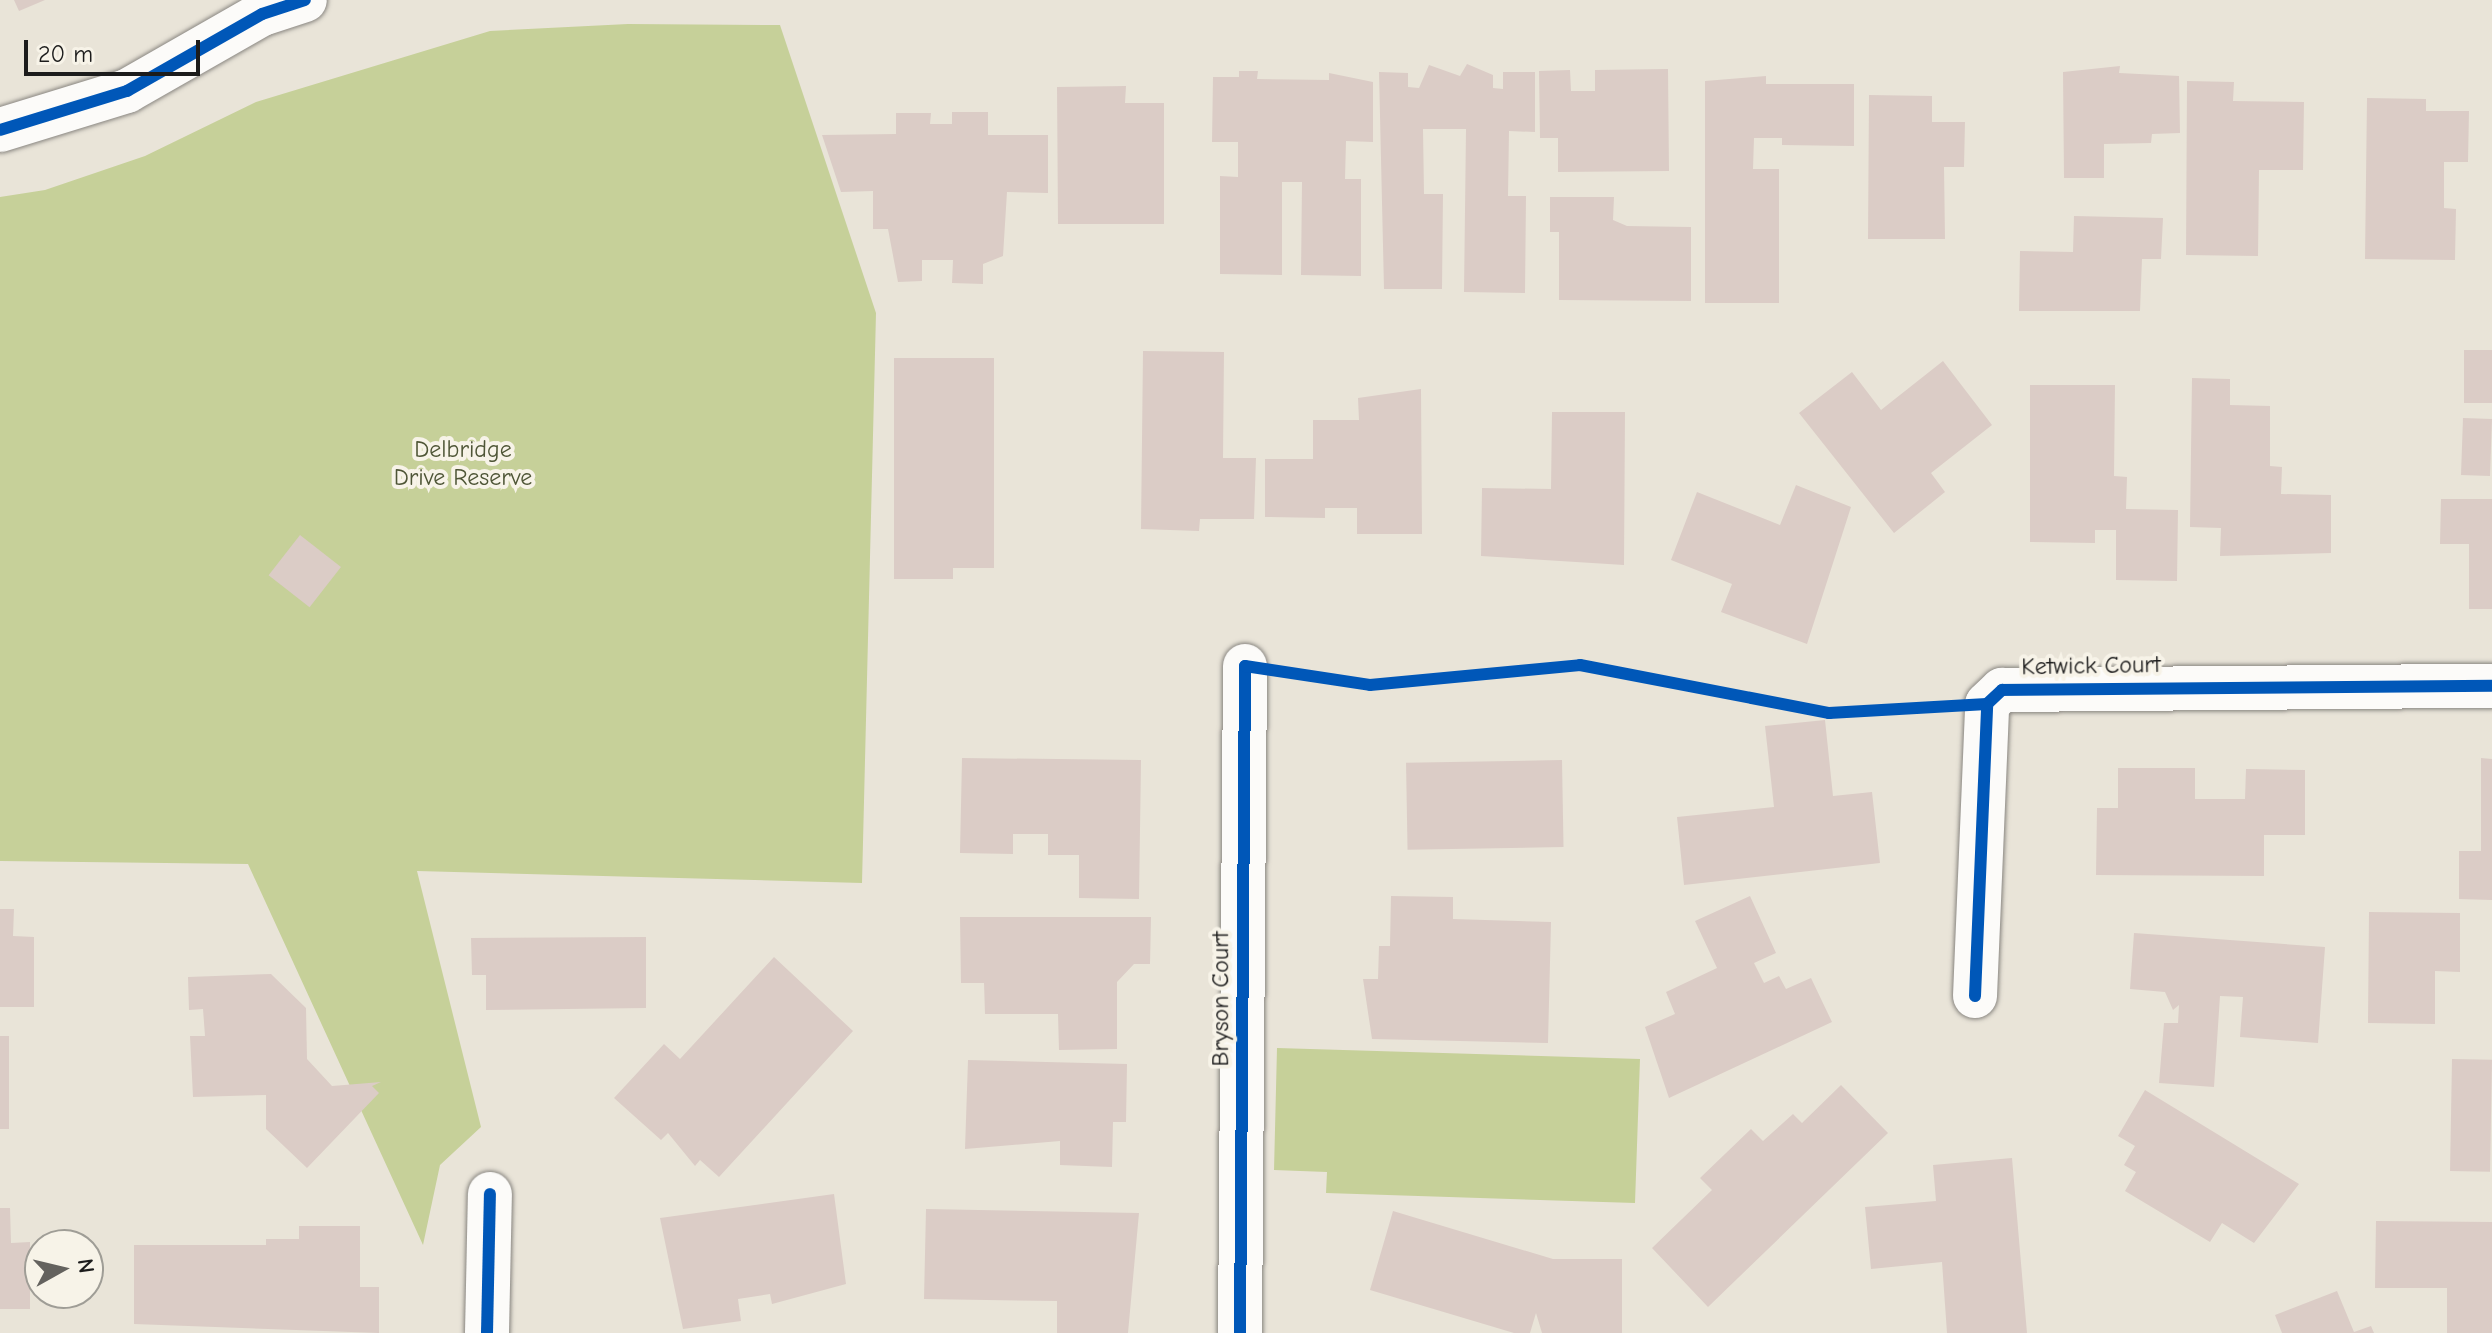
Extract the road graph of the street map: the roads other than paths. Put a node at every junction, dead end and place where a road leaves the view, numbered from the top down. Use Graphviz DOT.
graph roads {
  1 [pos="305,0"];
  2 [pos="260,7"];
  3 [pos="0,130"];
  4 [pos="1245,666"];
  5 [pos="2492,686"];
  6 [pos="1975,996"];
  7 [pos="490,1194"];
  8 [pos="487,1333"];
  9 [pos="1240,1333"];
  1 -- 2 [label="street"];
  2 -- 3 [label="street"];
  4 -- 9 [label="street, Bryson Court"];
  5 -- 6 [label="street, Ketwick Court"];
  7 -- 8 [label="street"];
}
